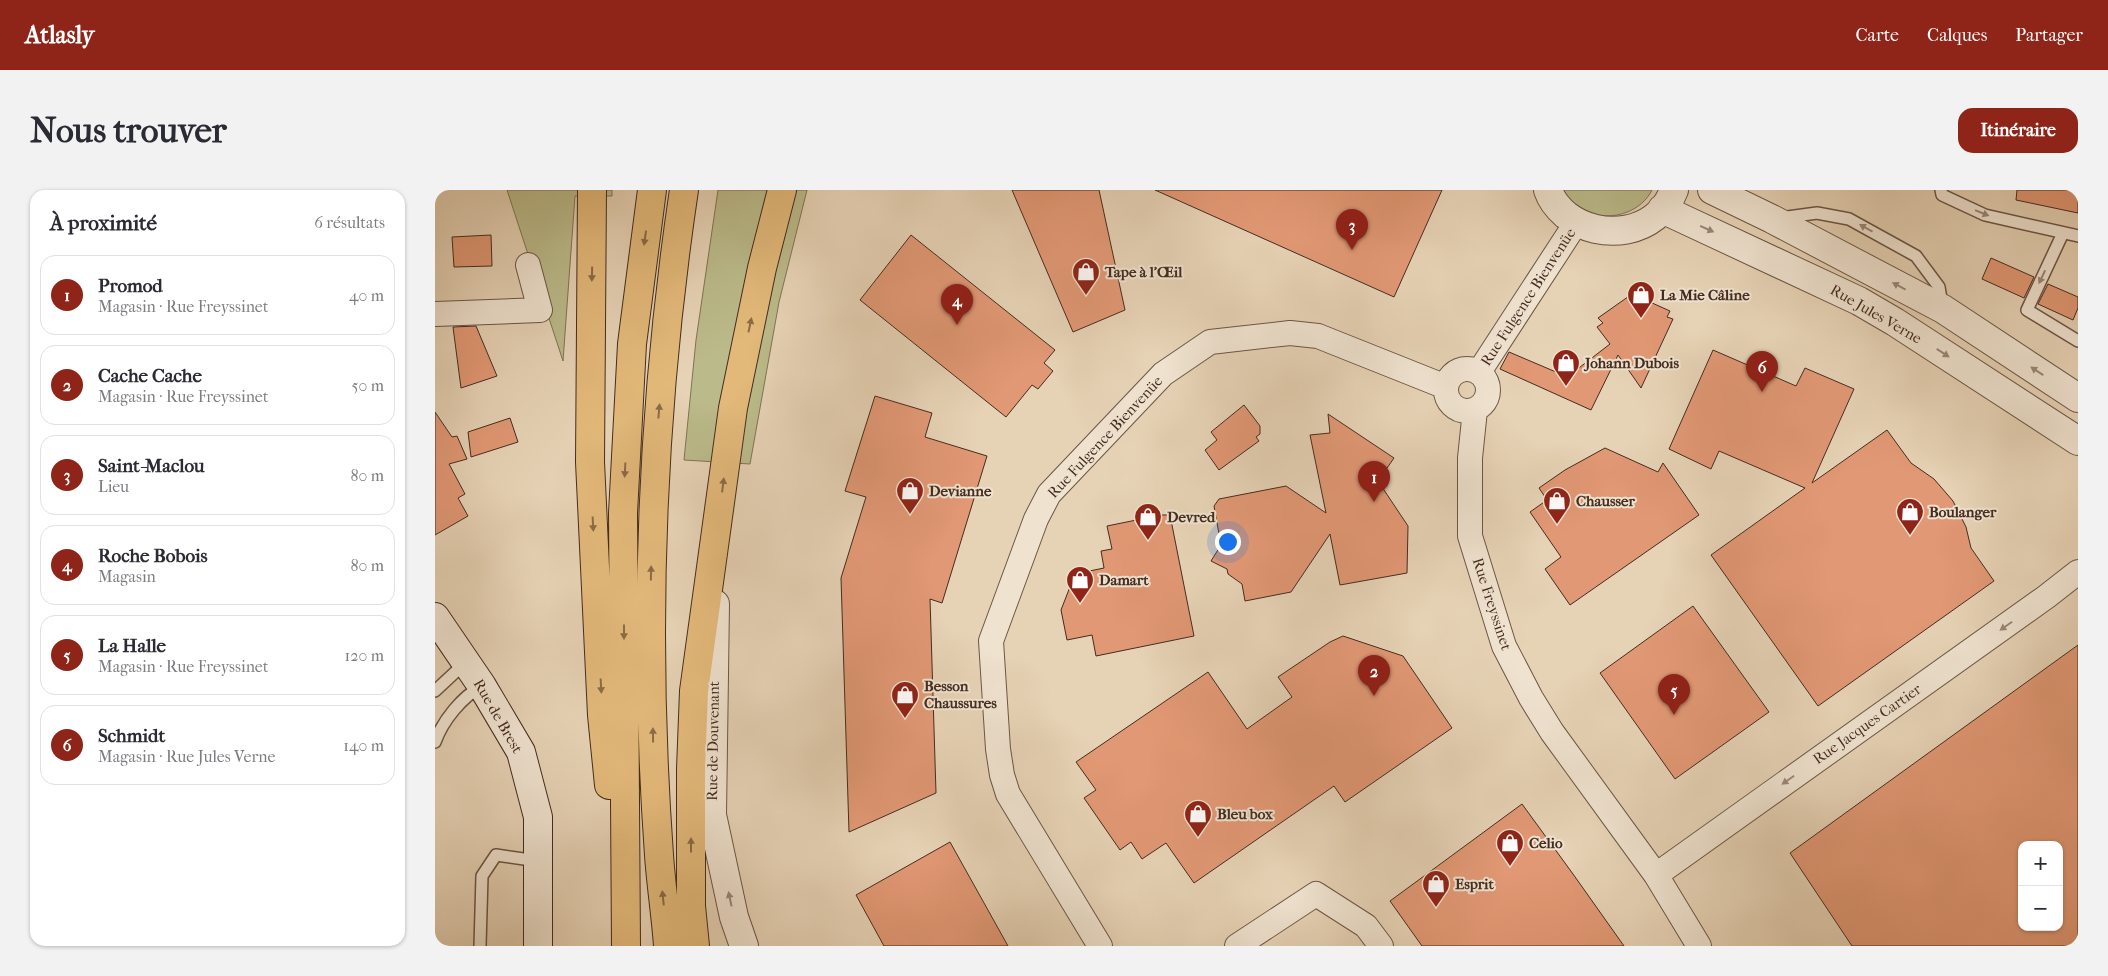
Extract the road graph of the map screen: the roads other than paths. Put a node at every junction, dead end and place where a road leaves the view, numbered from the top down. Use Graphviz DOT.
graph roads {
  1 [pos="592,190"];
  2 [pos="652,190"];
  3 [pos="684,190"];
  4 [pos="782,190"];
  5 [pos="1547,190"];
  6 [pos="1712,190"];
  7 [pos="1941,190"];
  8 [pos="1668,199"];
  9 [pos="1772,218"];
  10 [pos="1576,223"];
  11 [pos="2063,233"];
  12 [pos="2078,236"];
  13 [pos="529,265"];
  14 [pos="1943,310"];
  15 [pos="435,314"];
  16 [pos="2078,341"];
  17 [pos="1479,372"];
  18 [pos="1446,387"];
  19 [pos="2078,398"];
  20 [pos="1475,410"];
  21 [pos="2078,441"];
  22 [pos="717,533"];
  23 [pos="2078,572"];
  24 [pos="435,617"];
  25 [pos="465,663"];
  26 [pos="482,686"];
  27 [pos="435,691"];
  28 [pos="435,742"];
  29 [pos="538,861"];
  30 [pos="1656,875"];
  31 [pos="480,946"];
  32 [pos="539,946"];
  33 [pos="625,946"];
  34 [pos="669,946"];
  35 [pos="695,946"];
  36 [pos="744,946"];
  37 [pos="1099,946"];
  38 [pos="1237,946"];
  39 [pos="1381,946"];
  40 [pos="1699,946"];
  1 -- 33 [label="highway, one-way"];
  2 -- 33 [label="highway, one-way"];
  34 -- 3 [label="highway, one-way"];
  22 -- 4 [label="highway, one-way"];
  5 -- 10 [label="street"];
  6 -- 9 [label="street"];
  7 -- 11 [label="lane, one-way"];
  8 -- 10 [label="street"];
  8 -- 21 [label="street, Rue Jules Verne, one-way"];
  14 -- 9 [label="street, one-way"];
  14 -- 9 [label="lane, one-way"];
  10 -- 17 [label="street, Rue Fulgence Bienvenüe"];
  11 -- 12 [label="lane"];
  11 -- 16 [label="lane, one-way"];
  13 -- 15 [label="street"];
  19 -- 14 [label="street, one-way"];
  17 -- 18 [label="street"];
  17 -- 20 [label="street"];
  18 -- 20 [label="street"];
  18 -- 37 [label="street, Rue Fulgence Bienvenüe"];
  20 -- 30 [label="street, Rue Freyssinet"];
  35 -- 22 [label="highway, one-way"];
  36 -- 22 [label="street, Rue de Douvenant, one-way"];
  23 -- 30 [label="street, Rue Jacques Cartier, one-way"];
  24 -- 25 [label="street, Rue de Brest"];
  25 -- 26 [label="street, Rue de Brest"];
  25 -- 27 [label="lane"];
  26 -- 28 [label="lane"];
  26 -- 29 [label="street, Rue de Brest"];
  29 -- 31 [label="lane"];
  29 -- 32 [label="street, Rue de Brest"];
  30 -- 40 [label="street, Rue Freyssinet"];
  38 -- 39 [label="street"];
}
